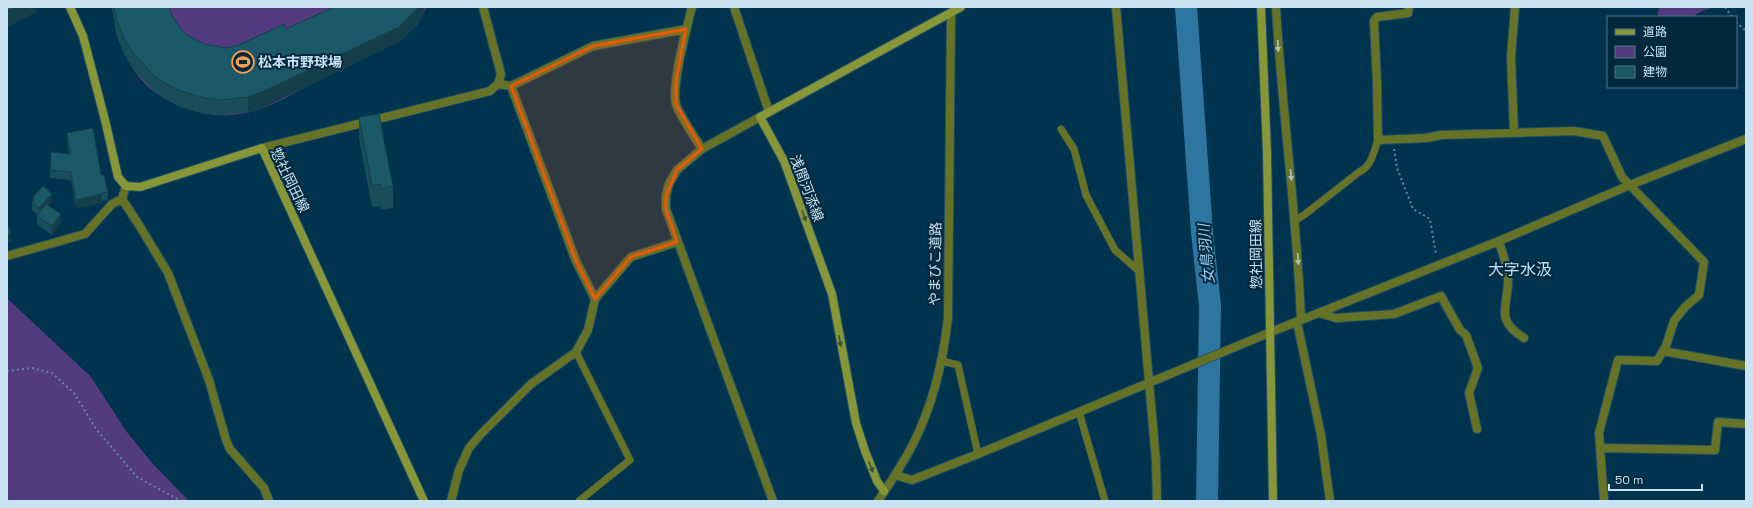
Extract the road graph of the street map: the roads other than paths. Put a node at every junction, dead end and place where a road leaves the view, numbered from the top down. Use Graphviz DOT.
graph roads {
  1 [pos="70,7"];
  2 [pos="483,7"];
  3 [pos="692,7"];
  4 [pos="734,7"];
  5 [pos="961,7"];
  6 [pos="1116,7"];
  7 [pos="1261,7"];
  8 [pos="1276,7"];
  9 [pos="1409,7"];
  10 [pos="1515,7"];
  11 [pos="951,10"];
  12 [pos="686,29"];
  13 [pos="498,84"];
  14 [pos="511,86"];
  15 [pos="769,112"];
  16 [pos="760,117"];
  17 [pos="1061,129"];
  18 [pos="1514,132"];
  19 [pos="1746,139"];
  20 [pos="1378,140"];
  21 [pos="262,148"];
  22 [pos="702,149"];
  23 [pos="1630,185"];
  24 [pos="126,186"];
  25 [pos="122,199"];
  26 [pos="1294,221"];
  27 [pos="677,242"];
  28 [pos="1499,242"];
  29 [pos="7,256"];
  30 [pos="1140,272"];
  31 [pos="595,299"];
  32 [pos="1318,313"];
  33 [pos="1299,321"];
  34 [pos="1271,332"];
  35 [pos="1524,338"];
  36 [pos="1663,351"];
  37 [pos="576,352"];
  38 [pos="942,361"];
  39 [pos="1746,366"];
  40 [pos="1153,382"];
  41 [pos="1079,412"];
  42 [pos="1746,424"];
  43 [pos="1477,428"];
  44 [pos="1600,448"];
  45 [pos="978,454"];
  46 [pos="895,475"];
  47 [pos="884,491"];
  48 [pos="269,501"];
  49 [pos="424,501"];
  50 [pos="451,501"];
  51 [pos="579,501"];
  52 [pos="773,501"];
  53 [pos="878,501"];
  54 [pos="1105,501"];
  55 [pos="1156,501"];
  56 [pos="1273,501"];
  57 [pos="1330,501"];
  58 [pos="1604,501"];
  1 -- 24 [label="main road"];
  2 -- 13 [label="street"];
  3 -- 12 [label="street"];
  4 -- 15 [label="street"];
  5 -- 11 [label="main road"];
  6 -- 30 [label="street"];
  7 -- 34 [label="main road, 惣社岡田線"];
  8 -- 26 [label="street, one-way"];
  9 -- 20 [label="street"];
  10 -- 18 [label="street"];
  11 -- 15 [label="main road"];
  11 -- 38 [label="street, やまびこ道路"];
  12 -- 14 [label="street"];
  12 -- 22 [label="street"];
  13 -- 14 [label="street"];
  13 -- 21 [label="street"];
  14 -- 31 [label="street"];
  15 -- 16 [label="main road"];
  16 -- 22 [label="street"];
  16 -- 47 [label="main road, 浅間河添線, one-way"];
  17 -- 30 [label="lane"];
  18 -- 20 [label="street"];
  18 -- 23 [label="street"];
  19 -- 23 [label="street"];
  20 -- 26 [label="lane"];
  21 -- 24 [label="main road, 惣社岡田線"];
  21 -- 49 [label="main road, 惣社岡田線"];
  22 -- 27 [label="street"];
  23 -- 28 [label="street"];
  23 -- 36 [label="street"];
  24 -- 25 [label="street"];
  25 -- 29 [label="street"];
  25 -- 48 [label="street"];
  26 -- 33 [label="street, one-way"];
  27 -- 31 [label="street"];
  27 -- 52 [label="street"];
  28 -- 32 [label="street"];
  28 -- 35 [label="street"];
  30 -- 40 [label="street"];
  31 -- 37 [label="street"];
  32 -- 33 [label="street"];
  32 -- 43 [label="street"];
  33 -- 34 [label="street"];
  33 -- 57 [label="street"];
  34 -- 40 [label="street"];
  34 -- 56 [label="main road, 惣社岡田線"];
  36 -- 39 [label="street"];
  36 -- 44 [label="street"];
  37 -- 50 [label="street"];
  37 -- 51 [label="lane"];
  38 -- 45 [label="lane"];
  38 -- 46 [label="street, やまびこ道路"];
  40 -- 41 [label="street"];
  40 -- 55 [label="street"];
  41 -- 45 [label="street"];
  41 -- 54 [label="lane"];
  42 -- 44 [label="street"];
  44 -- 58 [label="street"];
  45 -- 46 [label="street"];
  46 -- 47 [label="street, やまびこ道路"];
  47 -- 53 [label="street, やまびこ道路"];
}
